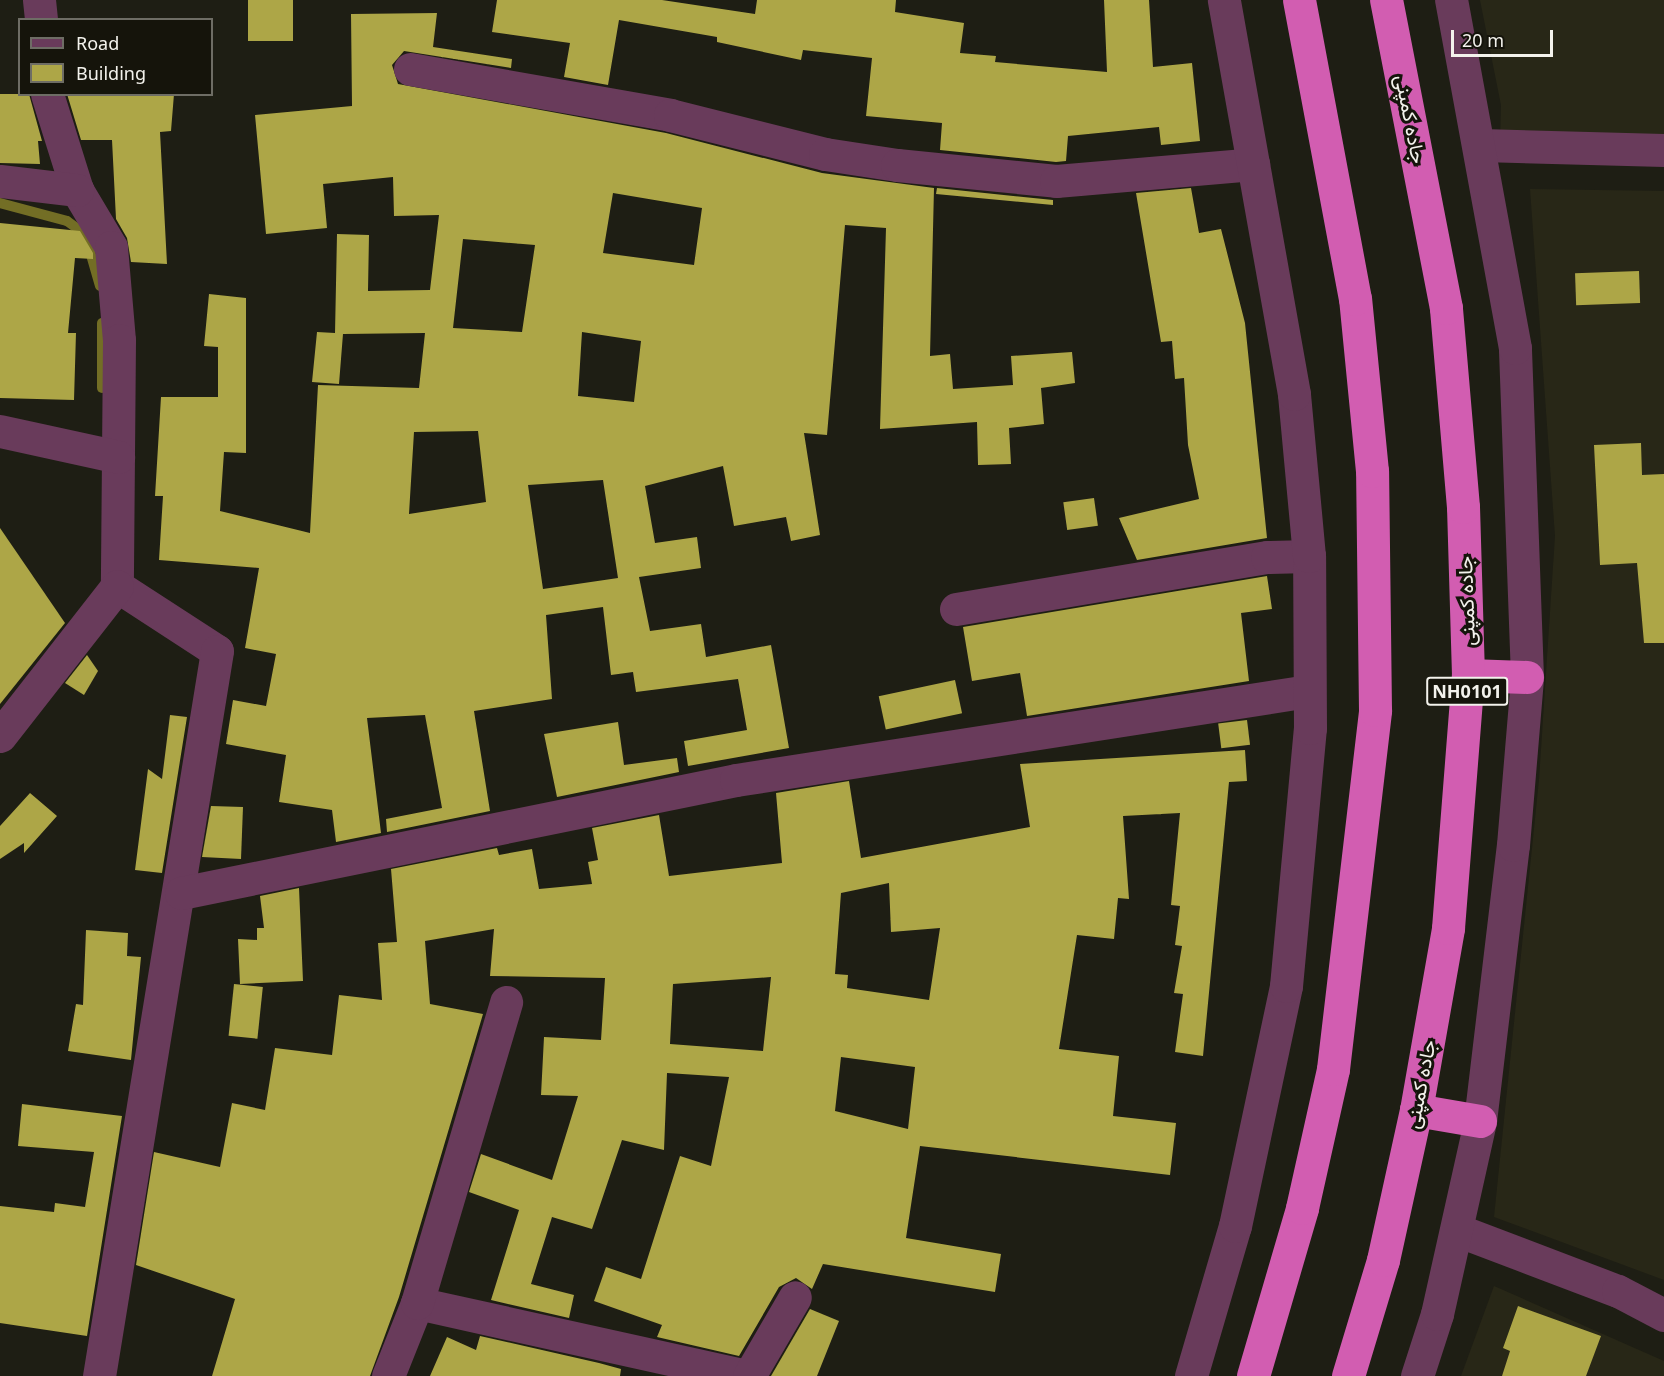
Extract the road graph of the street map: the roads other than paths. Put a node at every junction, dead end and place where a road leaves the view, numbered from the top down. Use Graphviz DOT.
graph roads {
  1 [pos="39,0"];
  2 [pos="1224,0"];
  3 [pos="1299,0"];
  4 [pos="1386,0"];
  5 [pos="1451,0"];
  6 [pos="41,18"];
  7 [pos="410,69"];
  8 [pos="48,96"];
  9 [pos="1481,145"];
  10 [pos="1664,150"];
  11 [pos="1253,164"];
  12 [pos="0,181"];
  13 [pos="77,190"];
  14 [pos="0,431"];
  15 [pos="118,457"];
  16 [pos="1309,556"];
  17 [pos="117,586"];
  18 [pos="956,609"];
  19 [pos="1468,675"];
  20 [pos="1527,677"];
  21 [pos="1308,691"];
  22 [pos="0,736"];
  23 [pos="181,893"];
  24 [pos="506,1002"];
  25 [pos="1416,1110"];
  26 [pos="1480,1121"];
  27 [pos="1457,1230"];
  28 [pos="795,1297"];
  29 [pos="417,1303"];
  30 [pos="1664,1315"];
  31 [pos="99,1376"];
  32 [pos="388,1376"];
  33 [pos="747,1376"];
  34 [pos="1191,1376"];
  35 [pos="1253,1376"];
  36 [pos="1348,1376"];
  37 [pos="1417,1376"];
  1 -- 6 [label="street"];
  2 -- 11 [label="street"];
  3 -- 35 [label="highway"];
  4 -- 19 [label="highway, جاده کمپنی / NH0101"];
  5 -- 9 [label="street"];
  7 -- 11 [label="street"];
  8 -- 13 [label="street"];
  9 -- 10 [label="street"];
  9 -- 20 [label="street"];
  11 -- 16 [label="street"];
  12 -- 13 [label="street"];
  13 -- 15 [label="street"];
  14 -- 15 [label="street"];
  15 -- 17 [label="street"];
  16 -- 18 [label="street"];
  16 -- 21 [label="street"];
  17 -- 22 [label="street"];
  17 -- 23 [label="street"];
  19 -- 20 [label="highway"];
  19 -- 25 [label="highway, جاده کمپنی / NH0101"];
  20 -- 26 [label="street"];
  21 -- 23 [label="street"];
  21 -- 34 [label="street"];
  23 -- 31 [label="street"];
  24 -- 29 [label="street"];
  25 -- 26 [label="highway"];
  25 -- 36 [label="highway, جاده کمپنی / NH0101"];
  26 -- 27 [label="street"];
  27 -- 30 [label="street"];
  27 -- 37 [label="street"];
  28 -- 33 [label="street"];
  29 -- 32 [label="street"];
  29 -- 33 [label="street"];
}
